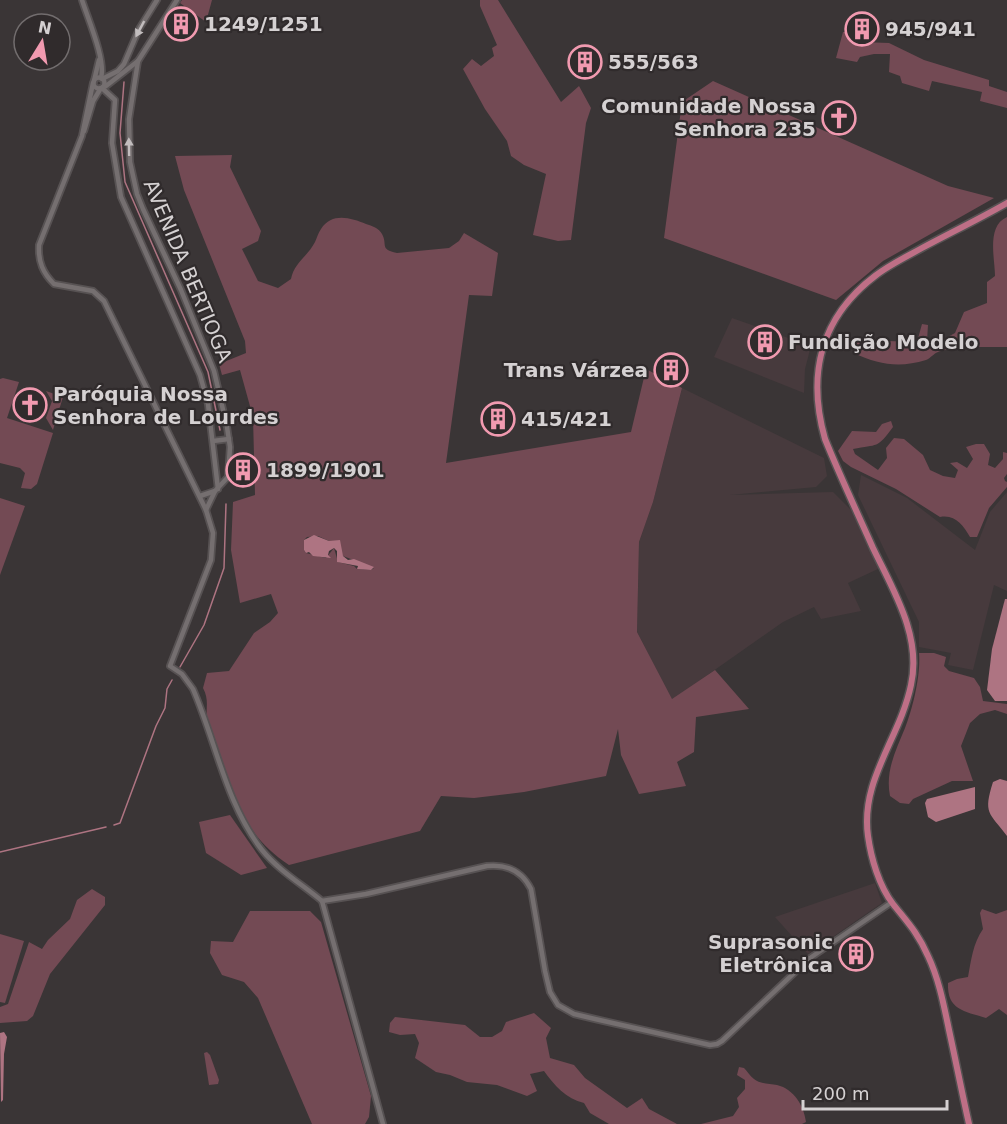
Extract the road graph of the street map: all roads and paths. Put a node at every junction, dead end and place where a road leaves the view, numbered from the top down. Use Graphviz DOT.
graph roads {
  1 [pos="82,0"];
  2 [pos="157,0"];
  3 [pos="177,0"];
  4 [pos="99,57"];
  5 [pos="138,61"];
  6 [pos="101,78"];
  7 [pos="94,82"];
  8 [pos="102,88"];
  9 [pos="82,136"];
  10 [pos="1007,203"];
  11 [pos="229,439"];
  12 [pos="213,441"];
  13 [pos="217,490"];
  14 [pos="200,496"];
  15 [pos="206,510"];
  16 [pos="322,901"];
  17 [pos="892,902"];
  18 [pos="383,1124"];
  19 [pos="969,1124"];
  1 -- 4 [label="street"];
  2 -- 6 [label="street, one-way"];
  3 -- 5 [label="street, AVENIDA BERTIOGA"];
  4 -- 6 [label="street"];
  4 -- 7 [label="street"];
  5 -- 8 [label="street"];
  11 -- 5 [label="street, AVENIDA BERTIOGA, one-way"];
  6 -- 7 [label="street"];
  6 -- 8 [label="street"];
  7 -- 8 [label="street"];
  7 -- 9 [label="street"];
  8 -- 9 [label="street"];
  8 -- 12 [label="street, AVENIDA BERTIOGA"];
  9 -- 14 [label="street"];
  10 -- 17 [label="main road"];
  11 -- 12 [label="street"];
  11 -- 13 [label="street, AVENIDA BERTIOGA"];
  12 -- 13 [label="street, AVENIDA BERTIOGA"];
  13 -- 14 [label="street"];
  13 -- 15 [label="street"];
  14 -- 15 [label="street"];
  15 -- 16 [label="street"];
  16 -- 17 [label="street"];
  16 -- 18 [label="street"];
  17 -- 19 [label="main road"];
}
